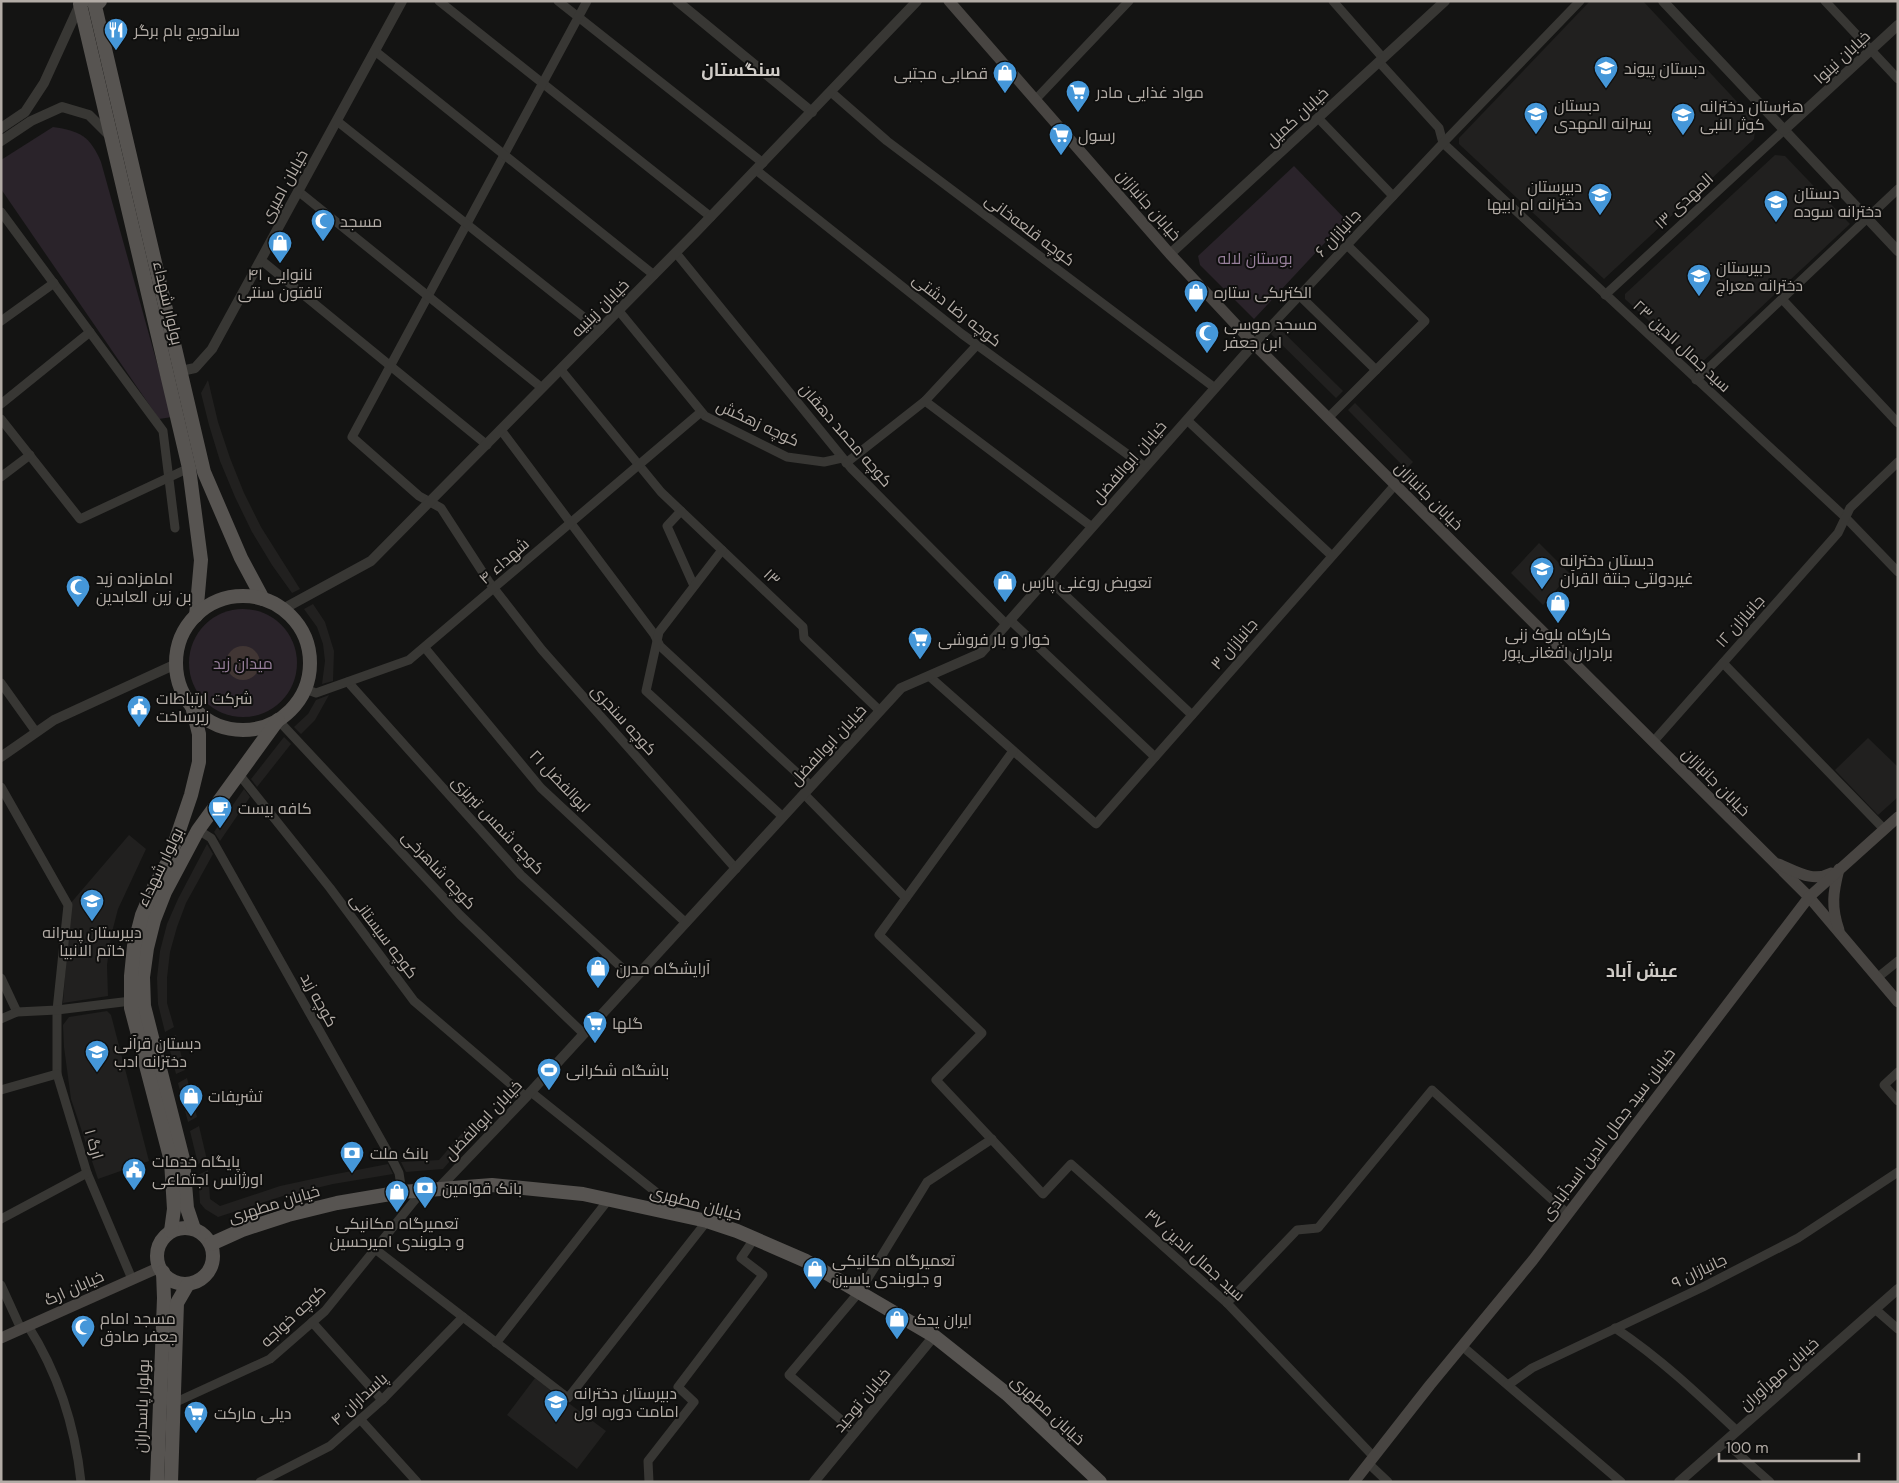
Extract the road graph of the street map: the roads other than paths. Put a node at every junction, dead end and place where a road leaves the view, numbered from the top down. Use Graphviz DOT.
graph roads {
  1 [pos="100,1"];
  2 [pos="402,1"];
  3 [pos="439,1"];
  4 [pos="558,1"];
  5 [pos="587,1"];
  6 [pos="677,1"];
  7 [pos="917,1"];
  8 [pos="949,1"];
  9 [pos="1129,1"];
  10 [pos="1333,1"];
  11 [pos="1445,1"];
  12 [pos="1580,1"];
  13 [pos="1663,1"];
  14 [pos="1825,1"];
  15 [pos="81,2"];
  16 [pos="578,18"];
  17 [pos="1898,25"];
  18 [pos="1871,50"];
  19 [pos="375,51"];
  20 [pos="1381,60"];
  21 [pos="1898,78"];
  22 [pos="543,84"];
  23 [pos="831,92"];
  24 [pos="1035,100"];
  25 [pos="25,112"];
  26 [pos="812,112"];
  27 [pos="1318,118"];
  28 [pos="31,121"];
  29 [pos="337,121"];
  30 [pos="1,128"];
  31 [pos="1784,130"];
  32 [pos="111,137"];
  33 [pos="1,141"];
  34 [pos="1443,143"];
  35 [pos="504,155"];
  36 [pos="759,167"];
  37 [pos="1898,188"];
  38 [pos="298,191"];
  39 [pos="1394,196"];
  40 [pos="1,212"];
  41 [pos="711,217"];
  42 [pos="1867,218"];
  43 [pos="467,224"];
  44 [pos="1348,245"];
  45 [pos="145,250"];
  46 [pos="1898,251"];
  47 [pos="676,253"];
  48 [pos="1170,254"];
  49 [pos="261,260"];
  50 [pos="654,275"];
  51 [pos="54,283"];
  52 [pos="1605,295"];
  53 [pos="428,296"];
  54 [pos="1300,296"];
  55 [pos="1782,299"];
  56 [pos="618,311"];
  57 [pos="1,321"];
  58 [pos="600,330"];
  59 [pos="90,332"];
  60 [pos="1254,344"];
  61 [pos="977,345"];
  62 [pos="390,366"];
  63 [pos="561,370"];
  64 [pos="1376,370"];
  65 [pos="181,371"];
  66 [pos="1696,380"];
  67 [pos="542,388"];
  68 [pos="1215,388"];
  69 [pos="925,401"];
  70 [pos="1,404"];
  71 [pos="701,412"];
  72 [pos="1328,418"];
  73 [pos="1,419"];
  74 [pos="1187,420"];
  75 [pos="1898,423"];
  76 [pos="179,424"];
  77 [pos="501,430"];
  78 [pos="163,431"];
  79 [pos="487,444"];
  80 [pos="30,455"];
  81 [pos="844,460"];
  82 [pos="1898,462"];
  83 [pos="639,465"];
  84 [pos="1145,467"];
  85 [pos="189,468"];
  86 [pos="1,477"];
  87 [pos="168,478"];
  88 [pos="1395,485"];
  89 [pos="430,502"];
  90 [pos="681,510"];
  91 [pos="1846,518"];
  92 [pos="571,524"];
  93 [pos="1092,527"];
  94 [pos="175,528"];
  95 [pos="722,550"];
  96 [pos="1332,556"];
  97 [pos="1898,572"];
  98 [pos="1047,578"];
  99 [pos="694,586"];
  100 [pos="495,588"];
  101 [pos="263,599"];
  102 [pos="283,609"];
  103 [pos="196,616"];
  104 [pos="1008,622"];
  105 [pos="657,641"];
  106 [pos="425,648"];
  107 [pos="1723,663"];
  108 [pos="176,664"];
  109 [pos="929,676"];
  110 [pos="348,682"];
  111 [pos="1,683"];
  112 [pos="304,689"];
  113 [pos="192,706"];
  114 [pos="880,711"];
  115 [pos="1192,715"];
  116 [pos="278,720"];
  117 [pos="36,732"];
  118 [pos="1653,742"];
  119 [pos="1013,751"];
  120 [pos="1155,756"];
  121 [pos="1,757"];
  122 [pos="238,772"];
  123 [pos="1,787"];
  124 [pos="808,790"];
  125 [pos="1898,817"];
  126 [pos="783,818"];
  127 [pos="1884,829"];
  128 [pos="198,830"];
  129 [pos="1772,860"];
  130 [pos="736,869"];
  131 [pos="1839,869"];
  132 [pos="906,898"];
  133 [pos="1808,898"];
  134 [pos="686,923"];
  135 [pos="1840,935"];
  136 [pos="1898,961"];
  137 [pos="1,978"];
  138 [pos="1877,978"];
  139 [pos="634,979"];
  140 [pos="131,1001"];
  141 [pos="1898,1002"];
  142 [pos="57,1010"];
  143 [pos="17,1012"];
  144 [pos="1,1019"];
  145 [pos="584,1034"];
  146 [pos="1898,1072"];
  147 [pos="57,1074"];
  148 [pos="1,1090"];
  149 [pos="529,1094"];
  150 [pos="1898,1101"];
  151 [pos="992,1139"];
  152 [pos="1898,1172"];
  153 [pos="86,1173"];
  154 [pos="438,1189"];
  155 [pos="423,1190"];
  156 [pos="402,1192"];
  157 [pos="609,1200"];
  158 [pos="654,1209"];
  159 [pos="1568,1214"];
  160 [pos="1,1219"];
  161 [pos="707,1221"];
  162 [pos="194,1229"];
  163 [pos="171,1231"];
  164 [pos="754,1239"];
  165 [pos="211,1244"];
  166 [pos="375,1250"];
  167 [pos="161,1270"];
  168 [pos="132,1279"];
  169 [pos="188,1284"];
  170 [pos="1,1285"];
  171 [pos="1898,1289"];
  172 [pos="860,1292"];
  173 [pos="1227,1303"];
  174 [pos="1875,1309"];
  175 [pos="463,1318"];
  176 [pos="312,1322"];
  177 [pos="24,1328"];
  178 [pos="1615,1328"];
  179 [pos="1898,1329"];
  180 [pos="934,1336"];
  181 [pos="1,1338"];
  182 [pos="496,1342"];
  183 [pos="1462,1346"];
  184 [pos="1508,1385"];
  185 [pos="382,1400"];
  186 [pos="174,1404"];
  187 [pos="360,1419"];
  188 [pos="1738,1431"];
  189 [pos="855,1432"];
  190 [pos="1725,1442"];
  191 [pos="1372,1460"];
  192 [pos="81,1482"];
  193 [pos="157,1482"];
  194 [pos="171,1482"];
  195 [pos="260,1482"];
  196 [pos="417,1482"];
  197 [pos="649,1482"];
  198 [pos="814,1482"];
  199 [pos="1100,1482"];
  200 [pos="1354,1482"];
  201 [pos="1388,1482"];
  202 [pos="1621,1482"];
  203 [pos="1679,1482"];
  204 [pos="1770,1482"];
  1 -- 45 [label="main road, بولوار شهداء"];
  2 -- 19 [label="street, خیابان امیری"];
  3 -- 22 [label="street"];
  4 -- 16 [label="street, کوچه رضا دشتی"];
  5 -- 16 [label="street"];
  6 -- 26 [label="street"];
  7 -- 23 [label="street, خیابان زینبیه"];
  8 -- 24 [label="main road, خیابان جانبازان"];
  9 -- 24 [label="street"];
  10 -- 20 [label="street"];
  11 -- 20 [label="street, خیابان کمیل"];
  12 -- 34 [label="street, جانبازان ۶"];
  13 -- 31 [label="street"];
  14 -- 18 [label="street"];
  15 -- 25 [label="street"];
  15 -- 32 [label="main road, بولوار شهداء"];
  16 -- 22 [label="street"];
  16 -- 36 [label="street, کوچه رضا دشتی"];
  17 -- 18 [label="street, خیابان نینوا"];
  18 -- 21 [label="street"];
  18 -- 31 [label="street, خیابان نینوا"];
  19 -- 29 [label="street, خیابان امیری"];
  19 -- 35 [label="street"];
  20 -- 27 [label="street, خیابان کمیل"];
  20 -- 34 [label="street"];
  22 -- 35 [label="street"];
  22 -- 41 [label="street"];
  23 -- 26 [label="street, خیابان زینبیه"];
  23 -- 68 [label="street, کوچه قلعه‌خانی"];
  24 -- 48 [label="main road, خیابان جانبازان"];
  25 -- 28 [label="street"];
  25 -- 30 [label="street"];
  26 -- 36 [label="street, خیابان زینبیه"];
  27 -- 39 [label="street"];
  27 -- 48 [label="street, خیابان کمیل"];
  28 -- 32 [label="street"];
  28 -- 33 [label="street"];
  29 -- 38 [label="street, خیابان امیری"];
  29 -- 43 [label="street"];
  31 -- 42 [label="street"];
  31 -- 52 [label="street, المهدی ۱۳"];
  32 -- 45 [label="main road, بولوار شهداء"];
  34 -- 39 [label="street, جانبازان ۶"];
  34 -- 52 [label="street, سید جمال الدین ۲۳"];
  35 -- 43 [label="street"];
  35 -- 50 [label="street"];
  36 -- 41 [label="street, خیابان زینبیه"];
  36 -- 61 [label="street, کوچه رضا دشتی"];
  37 -- 42 [label="street"];
  38 -- 49 [label="street, خیابان امیری"];
  38 -- 53 [label="street"];
  39 -- 44 [label="street, جانبازان ۶"];
  40 -- 51 [label="street"];
  41 -- 47 [label="street, خیابان زینبیه"];
  42 -- 46 [label="street"];
  42 -- 55 [label="street"];
  43 -- 53 [label="street"];
  43 -- 58 [label="street"];
  44 -- 54 [label="street, جانبازان ۶"];
  44 -- 64 [label="street"];
  45 -- 65 [label="main road, بولوار شهداء"];
  45 -- 76 [label="main road, بولوار شهداء"];
  47 -- 50 [label="street, خیابان زینبیه"];
  47 -- 81 [label="street, کوچه محمد دهقان"];
  48 -- 60 [label="main road, خیابان جانبازان"];
  49 -- 62 [label="street"];
  49 -- 65 [label="street, خیابان امیری"];
  50 -- 56 [label="street, خیابان زینبیه"];
  51 -- 57 [label="street"];
  51 -- 59 [label="street"];
  52 -- 66 [label="street, سید جمال الدین ۲۳"];
  53 -- 62 [label="street"];
  53 -- 67 [label="street"];
  54 -- 60 [label="street, جانبازان ۶"];
  54 -- 64 [label="street"];
  55 -- 66 [label="street"];
  55 -- 75 [label="street"];
  56 -- 58 [label="street, خیابان زینبیه"];
  56 -- 71 [label="street, کوچه زهکش"];
  58 -- 63 [label="street, خیابان زینبیه"];
  59 -- 70 [label="street"];
  59 -- 78 [label="street"];
  60 -- 68 [label="street, خیابان ابوالفضل"];
  60 -- 72 [label="main road, خیابان جانبازان"];
  61 -- 69 [label="street"];
  61 -- 84 [label="street, کوچه رضا دشتی"];
  62 -- 79 [label="street"];
  62 -- 89 [label="street, کوچه سنجری"];
  63 -- 67 [label="street, خیابان زینبیه"];
  63 -- 83 [label="street, ۱۳"];
  64 -- 72 [label="street"];
  65 -- 101 [label="main road, بولوار شهداء"];
  66 -- 91 [label="street, سید جمال الدین ۲۳"];
  67 -- 77 [label="street, خیابان زینبیه"];
  68 -- 74 [label="street, خیابان ابوالفضل"];
  69 -- 81 [label="street"];
  69 -- 93 [label="street"];
  71 -- 81 [label="street, کوچه زهکش"];
  71 -- 83 [label="street, شهداء ۴"];
  72 -- 88 [label="main road, خیابان جانبازان"];
  73 -- 80 [label="street"];
  74 -- 84 [label="street, خیابان ابوالفضل"];
  74 -- 96 [label="street"];
  76 -- 78 [label="street"];
  76 -- 85 [label="main road, بولوار شهداء"];
  77 -- 79 [label="street, خیابان زینبیه"];
  77 -- 92 [label="street"];
  78 -- 87 [label="street"];
  79 -- 89 [label="street, خیابان زینبیه"];
  80 -- 86 [label="street"];
  80 -- 87 [label="street"];
  81 -- 104 [label="street, کوچه محمد دهقان"];
  82 -- 91 [label="street, جانبازان ۱۲"];
  83 -- 90 [label="street, ۱۳"];
  83 -- 92 [label="street, شهداء ۴"];
  84 -- 93 [label="street, خیابان ابوالفضل"];
  85 -- 87 [label="street"];
  85 -- 103 [label="main road, بولوار شهداء"];
  87 -- 94 [label="street"];
  88 -- 96 [label="street, جانبازان ۳"];
  88 -- 118 [label="main road, خیابان جانبازان"];
  89 -- 100 [label="street, کوچه سنجری"];
  89 -- 102 [label="street, خیابان زینبیه"];
  90 -- 95 [label="street, ۱۳"];
  90 -- 99 [label="street"];
  91 -- 97 [label="street, سید جمال الدین ۲۳"];
  91 -- 107 [label="street, جانبازان ۱۲"];
  92 -- 100 [label="street, شهداء ۴"];
  92 -- 105 [label="street"];
  93 -- 98 [label="street, خیابان ابوالفضل"];
  95 -- 99 [label="street"];
  95 -- 114 [label="street, ۱۳"];
  96 -- 115 [label="street, جانبازان ۳"];
  98 -- 104 [label="street, خیابان ابوالفضل"];
  98 -- 115 [label="street"];
  99 -- 105 [label="street"];
  100 -- 106 [label="street, شهداء ۴"];
  100 -- 130 [label="street, کوچه سنجری"];
  101 -- 102 [label="main road"];
  101 -- 103 [label="main road"];
  102 -- 112 [label="main road"];
  103 -- 108 [label="main road"];
  104 -- 109 [label="street, خیابان ابوالفضل"];
  104 -- 120 [label="street, کوچه محمد دهقان"];
  105 -- 124 [label="street"];
  105 -- 126 [label="street"];
  106 -- 110 [label="street, شهداء ۴"];
  106 -- 134 [label="street, ابوالفضل ۲۱"];
  107 -- 118 [label="street, جانبازان ۱۲"];
  107 -- 127 [label="street"];
  108 -- 113 [label="main road"];
  108 -- 117 [label="street"];
  109 -- 114 [label="street, خیابان ابوالفضل"];
  109 -- 119 [label="street"];
  110 -- 112 [label="street, شهداء ۴"];
  110 -- 139 [label="street, کوچه شمس تبریزی"];
  111 -- 117 [label="street"];
  112 -- 116 [label="main road"];
  113 -- 116 [label="main road"];
  113 -- 140 [label="main road, بولوار شهداء"];
  114 -- 124 [label="street, خیابان ابوالفضل"];
  115 -- 120 [label="street, جانبازان ۳"];
  116 -- 122 [label="main road, بولوار شهداء"];
  116 -- 145 [label="street, کوچه شاهرخی"];
  117 -- 121 [label="street"];
  118 -- 129 [label="main road, خیابان جانبازان"];
  119 -- 120 [label="street, جانبازان ۳"];
  119 -- 132 [label="street"];
  122 -- 128 [label="main road, بولوار شهداء"];
  122 -- 149 [label="street, کوچه سیستانی"];
  123 -- 142 [label="street, ارگ ۱"];
  124 -- 126 [label="street, خیابان ابوالفضل"];
  124 -- 132 [label="street"];
  125 -- 127 [label="main road, خیابان سید جمال الدین اسدآبادی"];
  126 -- 130 [label="street, خیابان ابوالفضل"];
  127 -- 131 [label="main road, خیابان سید جمال الدین اسدآبادی"];
  128 -- 156 [label="street, کوچه زید"];
  128 -- 162 [label="main road, بولوار شهداء"];
  129 -- 131 [label="main road"];
  129 -- 133 [label="main road, خیابان جانبازان"];
  130 -- 134 [label="street, خیابان ابوالفضل"];
  131 -- 133 [label="main road, خیابان سید جمال الدین اسدآبادی"];
  131 -- 135 [label="main road"];
  132 -- 151 [label="street"];
  133 -- 135 [label="main road, خیابان جانبازان"];
  133 -- 159 [label="main road, خیابان سید جمال الدین اسدآبادی"];
  134 -- 139 [label="street, خیابان ابوالفضل"];
  135 -- 138 [label="main road, خیابان جانبازان"];
  136 -- 138 [label="street"];
  137 -- 143 [label="street"];
  138 -- 141 [label="main road, خیابان جانبازان"];
  139 -- 145 [label="street, خیابان ابوالفضل"];
  140 -- 142 [label="street"];
  140 -- 163 [label="main road, بولوار شهداء"];
  142 -- 143 [label="street"];
  142 -- 147 [label="street, ارگ ۱"];
  143 -- 144 [label="street"];
  145 -- 149 [label="street, خیابان ابوالفضل"];
  146 -- 150 [label="street"];
  147 -- 148 [label="street"];
  147 -- 153 [label="street, ارگ ۱"];
  149 -- 154 [label="street, خیابان ابوالفضل"];
  149 -- 158 [label="street, کوچه سیستانی"];
  151 -- 172 [label="street"];
  151 -- 173 [label="street, سید جمال الدین ۳۷"];
  152 -- 178 [label="street, جانبازان ۹"];
  153 -- 160 [label="street"];
  153 -- 168 [label="street, ارگ ۱"];
  154 -- 155 [label="main road, خیابان مطهری"];
  154 -- 157 [label="main road, خیابان مطهری"];
  155 -- 156 [label="main road, خیابان مطهری"];
  155 -- 166 [label="street, کوچه خواجه"];
  156 -- 165 [label="main road, خیابان مطهری"];
  157 -- 158 [label="main road, خیابان مطهری"];
  157 -- 182 [label="street"];
  158 -- 161 [label="main road, خیابان مطهری"];
  159 -- 173 [label="street"];
  159 -- 183 [label="main road, خیابان سید جمال الدین اسدآبادی"];
  161 -- 164 [label="main road, خیابان مطهری"];
  161 -- 182 [label="street"];
  162 -- 163 [label="main road"];
  162 -- 165 [label="main road"];
  163 -- 167 [label="main road"];
  164 -- 172 [label="main road, خیابان مطهری"];
  164 -- 197 [label="street"];
  165 -- 169 [label="main road"];
  166 -- 175 [label="street"];
  166 -- 176 [label="street, کوچه خواجه"];
  167 -- 168 [label="main road, خیابان ارگ"];
  167 -- 169 [label="main road"];
  167 -- 193 [label="main road, بولوار پاسداران"];
  168 -- 177 [label="main road, خیابان ارگ"];
  169 -- 186 [label="main road, بولوار پاسداران"];
  170 -- 177 [label="street"];
  171 -- 174 [label="street, خیابان مهرآوران"];
  172 -- 180 [label="main road, خیابان مطهری"];
  172 -- 189 [label="street"];
  173 -- 191 [label="street, سید جمال الدین ۳۷"];
  174 -- 179 [label="street"];
  174 -- 188 [label="street, خیابان مهرآوران"];
  175 -- 182 [label="street"];
  175 -- 185 [label="street, پاسداران ۴"];
  176 -- 185 [label="street"];
  176 -- 186 [label="street, کوچه خواجه"];
  177 -- 181 [label="main road, خیابان ارگ"];
  177 -- 192 [label="street"];
  178 -- 184 [label="street, جانبازان ۹"];
  178 -- 188 [label="street"];
  180 -- 189 [label="street, خیابان توحید"];
  180 -- 199 [label="main road, خیابان مطهری"];
  183 -- 184 [label="street"];
  183 -- 191 [label="main road, خیابان سید جمال الدین اسدآبادی"];
  184 -- 202 [label="street"];
  185 -- 187 [label="street, پاسداران ۴"];
  186 -- 194 [label="main road, بولوار پاسداران"];
  187 -- 195 [label="street, پاسداران ۴"];
  187 -- 196 [label="street"];
  188 -- 190 [label="street, خیابان مهرآوران"];
  189 -- 198 [label="street, خیابان توحید"];
  190 -- 203 [label="street, خیابان مهرآوران"];
  190 -- 204 [label="street"];
  191 -- 200 [label="main road, خیابان سید جمال الدین اسدآبادی"];
  191 -- 201 [label="street, سید جمال الدین ۳۷"];
}
